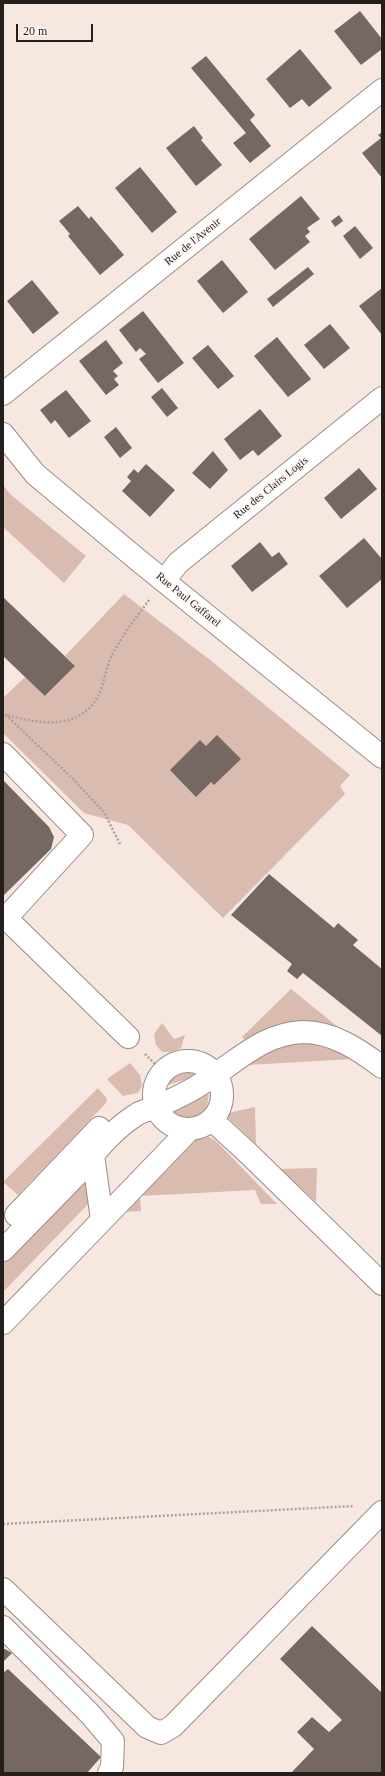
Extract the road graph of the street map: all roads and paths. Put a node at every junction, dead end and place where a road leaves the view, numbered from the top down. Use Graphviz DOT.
graph roads {
  1 [pos="382,90"];
  2 [pos="3,394"];
  3 [pos="382,398"];
  4 [pos="3,434"];
  5 [pos="164,581"];
  6 [pos="3,754"];
  7 [pos="382,757"];
  8 [pos="120,844"];
  9 [pos="128,1037"];
  10 [pos="382,1067"];
  11 [pos="215,1074"];
  12 [pos="155,1101"];
  13 [pos="212,1120"];
  14 [pos="189,1130"];
  15 [pos="93,1155"];
  16 [pos="102,1220"];
  17 [pos="3,1229"];
  18 [pos="3,1250"];
  19 [pos="382,1284"];
  20 [pos="3,1323"];
  21 [pos="358,1506"];
  22 [pos="382,1512"];
  23 [pos="3,1524"];
  24 [pos="3,1589"];
  25 [pos="3,1626"];
  26 [pos="109,1773"];
  1 -- 2 [label="street, Rue de l'Avenir"];
  3 -- 5 [label="street, Rue des Clairs Logis"];
  4 -- 5 [label="street, Rue Paul Gaffarel"];
  5 -- 7 [label="street, Rue Paul Gaffarel"];
  5 -- 8 [label="path"];
  6 -- 9 [label="street"];
  10 -- 11 [label="street"];
  11 -- 12 [label="street"];
  11 -- 12 [label="street"];
  11 -- 13 [label="street"];
  12 -- 14 [label="street"];
  12 -- 15 [label="street"];
  12 -- 17 [label="street"];
  13 -- 14 [label="street"];
  13 -- 19 [label="street"];
  14 -- 16 [label="street"];
  15 -- 16 [label="street"];
  15 -- 18 [label="street"];
  16 -- 20 [label="street"];
  21 -- 23 [label="path"];
  22 -- 24 [label="street"];
  25 -- 26 [label="street"];
}
